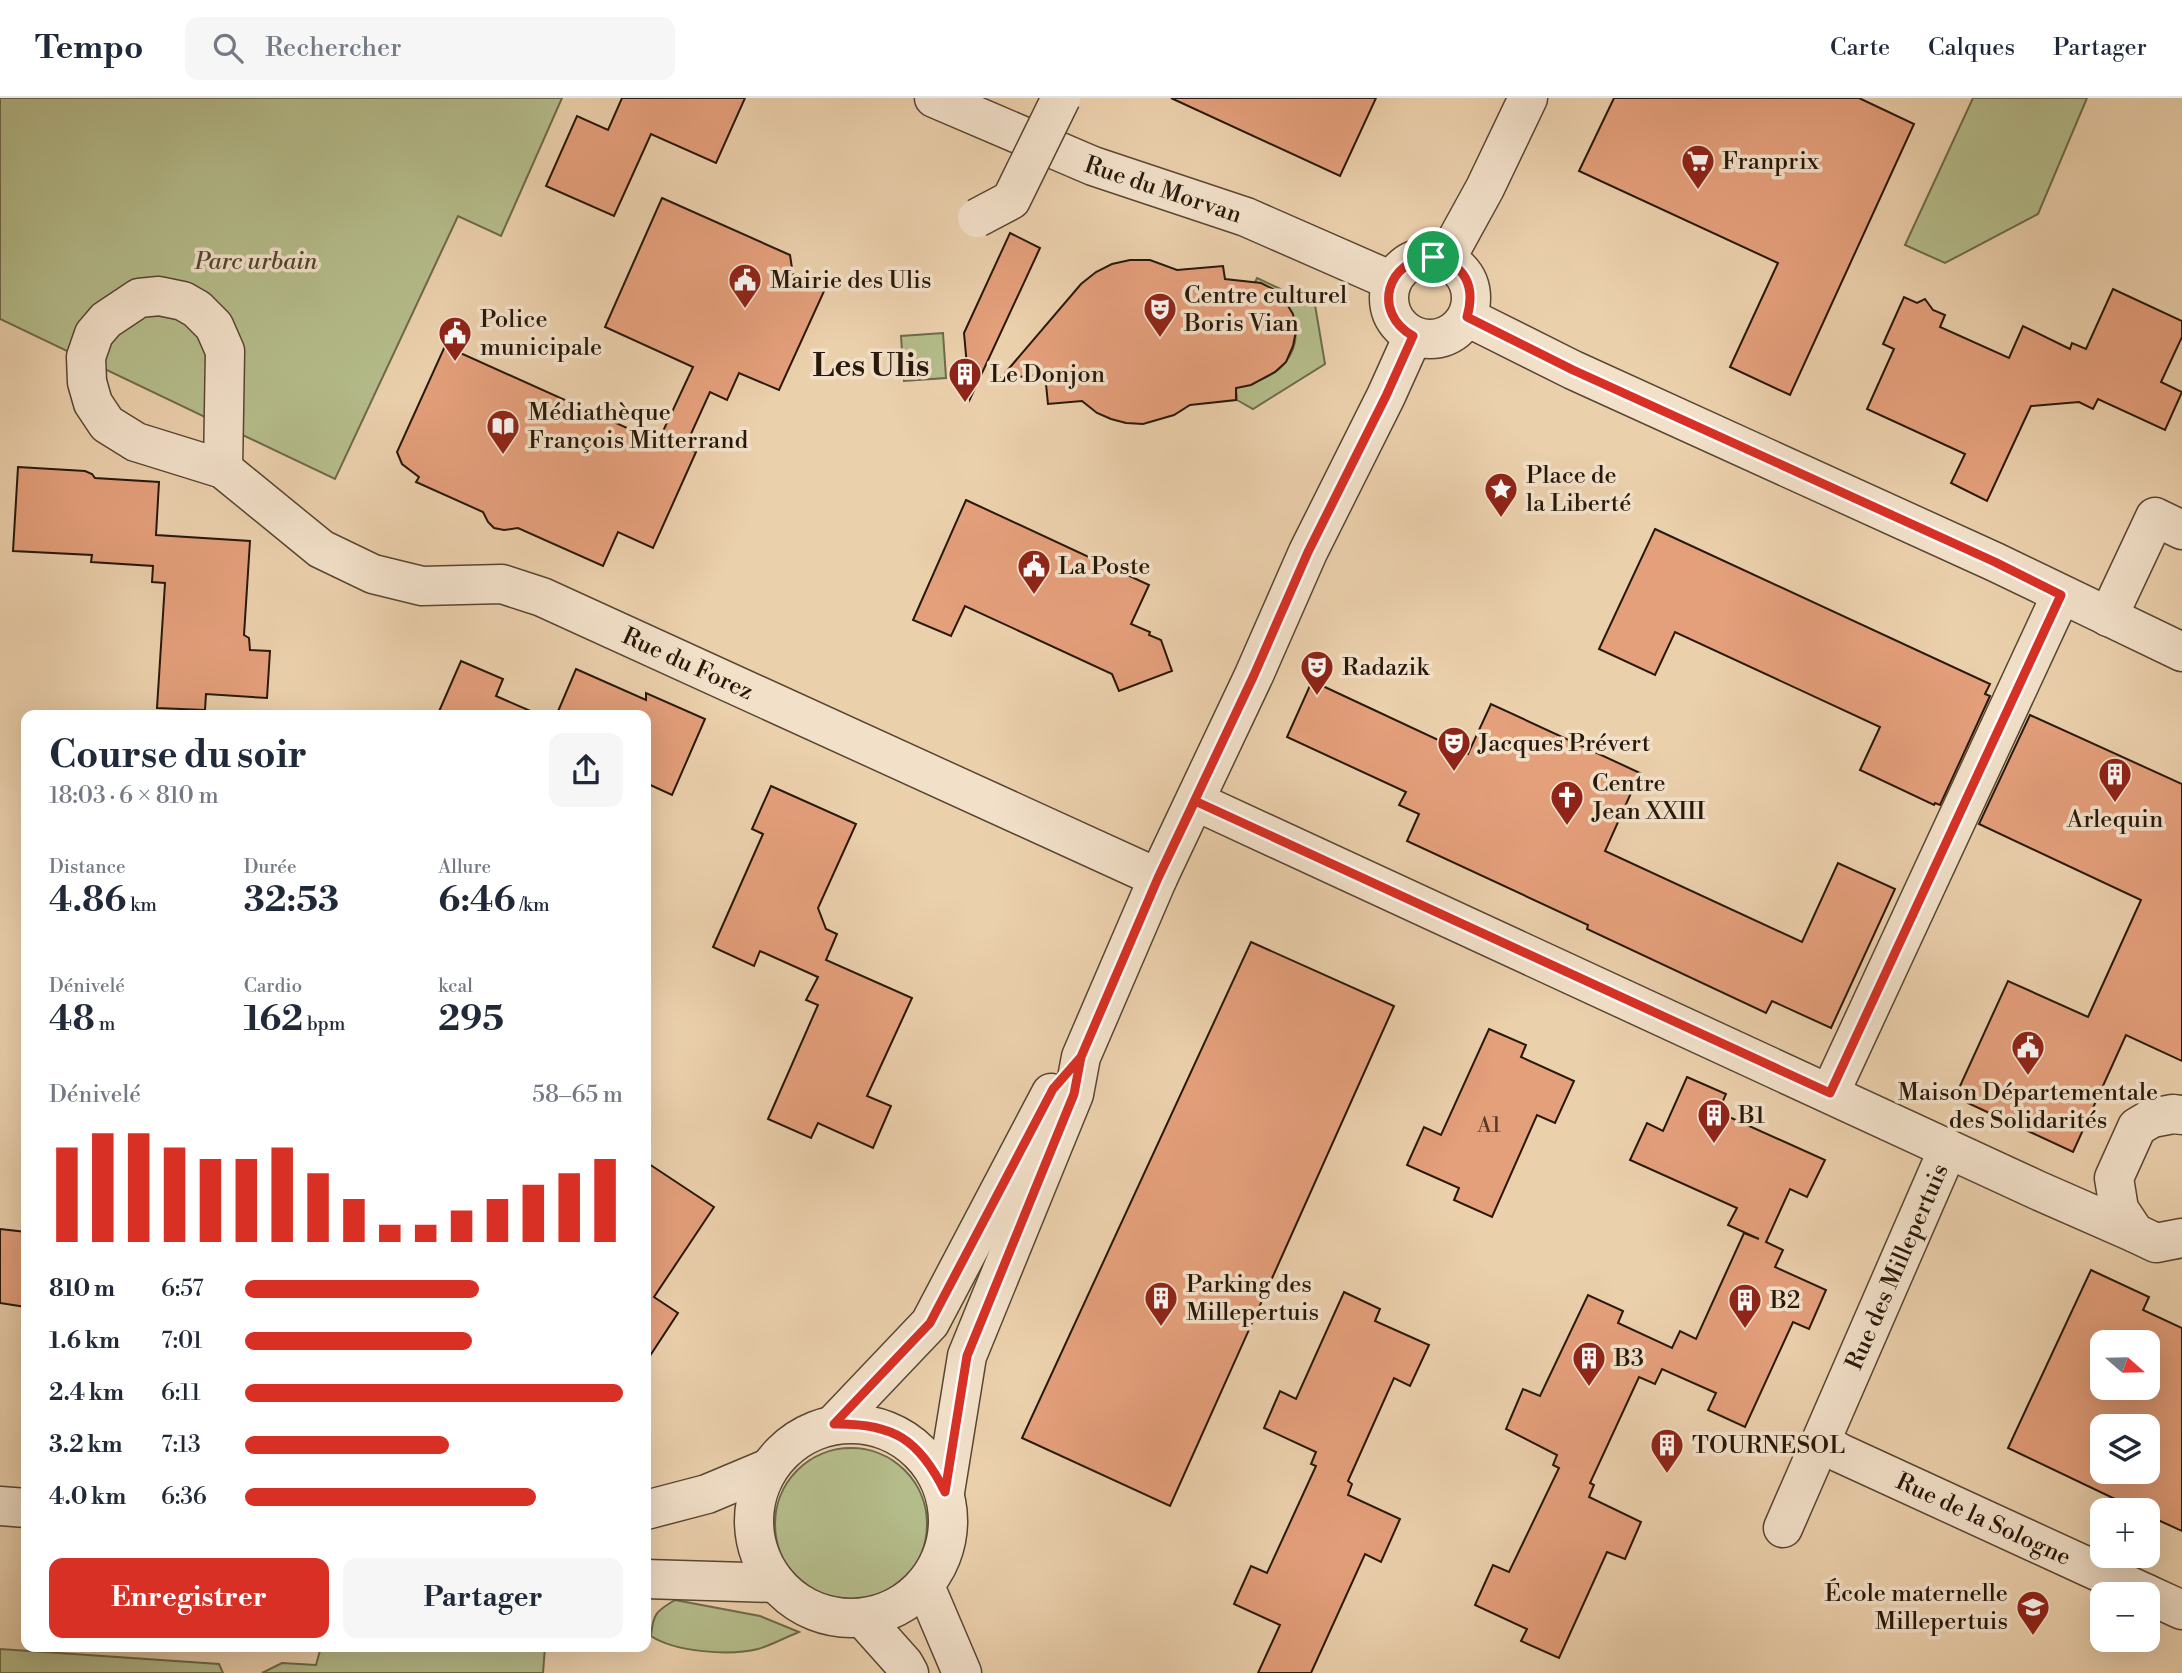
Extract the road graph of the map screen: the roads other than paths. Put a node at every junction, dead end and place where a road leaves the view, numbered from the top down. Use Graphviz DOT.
graph roads {
  1 [pos="934,98"];
  2 [pos="1061,98"];
  3 [pos="1528,98"];
  4 [pos="977,218"];
  5 [pos="1446,259"];
  6 [pos="1392,281"];
  7 [pos="1467,317"];
  8 [pos="1413,336"];
  9 [pos="223,469"];
  10 [pos="2182,530"];
  11 [pos="2061,595"];
  12 [pos="2108,617"];
  13 [pos="2182,652"];
  14 [pos="1195,801"];
  15 [pos="1158,878"];
  16 [pos="1081,1057"];
  17 [pos="1830,1093"];
  18 [pos="2182,1115"];
  19 [pos="1948,1149"];
  20 [pos="2164,1243"];
  21 [pos="834,1424"];
  22 [pos="1821,1442"];
  23 [pos="769,1468"];
  24 [pos="945,1492"];
  25 [pos="0,1506"];
  26 [pos="21,1508"];
  27 [pos="651,1509"];
  28 [pos="1783,1528"];
  29 [pos="0,1532"];
  30 [pos="21,1534"];
  31 [pos="651,1579"];
  32 [pos="2121,1582"];
  33 [pos="776,1583"];
  34 [pos="925,1586"];
  35 [pos="2160,1600"];
  36 [pos="2182,1610"];
  37 [pos="863,1618"];
  38 [pos="909,1673"];
  39 [pos="962,1673"];
  1 -- 6 [label="street, Rue du Morvan"];
  2 -- 4 [label="street, bridge"];
  3 -- 5 [label="street"];
  5 -- 6 [label="street"];
  5 -- 7 [label="street"];
  6 -- 8 [label="street"];
  7 -- 8 [label="street"];
  7 -- 11 [label="street"];
  8 -- 14 [label="street"];
  9 -- 9 [label="street, Rue du Forez"];
  9 -- 15 [label="street, Rue du Forez"];
  10 -- 12 [label="street"];
  11 -- 12 [label="street"];
  11 -- 17 [label="street"];
  12 -- 13 [label="street"];
  14 -- 15 [label="street"];
  14 -- 17 [label="street, Rue des Millepertuis"];
  15 -- 16 [label="street"];
  16 -- 21 [label="street"];
  16 -- 24 [label="street"];
  17 -- 19 [label="street, Rue des Millepertuis"];
  18 -- 20 [label="street"];
  19 -- 20 [label="street"];
  19 -- 22 [label="street, Rue des Millepertuis"];
  21 -- 23 [label="street"];
  21 -- 24 [label="street"];
  22 -- 28 [label="street, Rue des Millepertuis"];
  22 -- 32 [label="street, Rue de la Sologne"];
  23 -- 27 [label="street"];
  23 -- 33 [label="street"];
  24 -- 34 [label="street"];
  25 -- 26 [label="street"];
  29 -- 30 [label="street"];
  31 -- 33 [label="street"];
  33 -- 37 [label="street"];
  34 -- 37 [label="street"];
  34 -- 39 [label="street"];
  35 -- 36 [label="street, Rue de la Sologne"];
  37 -- 38 [label="street"];
}
